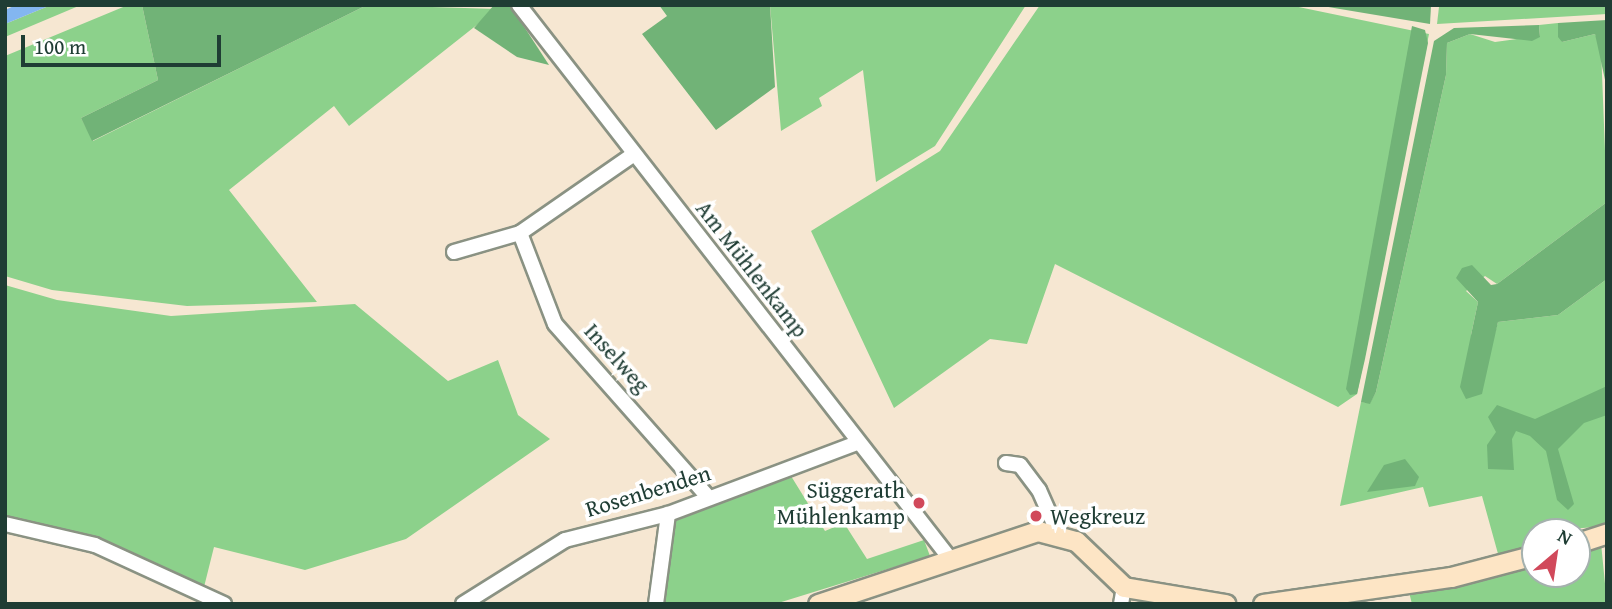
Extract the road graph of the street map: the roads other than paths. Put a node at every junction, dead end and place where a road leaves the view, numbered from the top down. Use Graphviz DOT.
graph roads {
  1 [pos="519,5"];
  2 [pos="634,154"];
  3 [pos="520,233"];
  4 [pos="454,252"];
  5 [pos="857,443"];
  6 [pos="1006,463"];
  7 [pos="709,498"];
  8 [pos="668,514"];
  9 [pos="5,524"];
  10 [pos="1058,533"];
  11 [pos="1521,559"];
  12 [pos="951,560"];
  13 [pos="1123,595"];
  14 [pos="224,604"];
  15 [pos="463,604"];
  16 [pos="656,604"];
  17 [pos="818,604"];
  18 [pos="1226,604"];
  19 [pos="1263,604"];
  1 -- 2 [label="street, Am Mühlenkamp"];
  2 -- 3 [label="street"];
  2 -- 5 [label="street, Am Mühlenkamp"];
  3 -- 4 [label="street"];
  3 -- 7 [label="street, Inselweg"];
  5 -- 7 [label="street, Rosenbenden"];
  5 -- 12 [label="street, Am Mühlenkamp"];
  6 -- 10 [label="street"];
  7 -- 8 [label="street, Rosenbenden"];
  8 -- 15 [label="street, Rosenbenden"];
  8 -- 16 [label="street"];
  9 -- 14 [label="street"];
  10 -- 12 [label="main road"];
  10 -- 13 [label="main road"];
  11 -- 19 [label="main road"];
  12 -- 17 [label="main road"];
  13 -- 18 [label="main road"];
}
